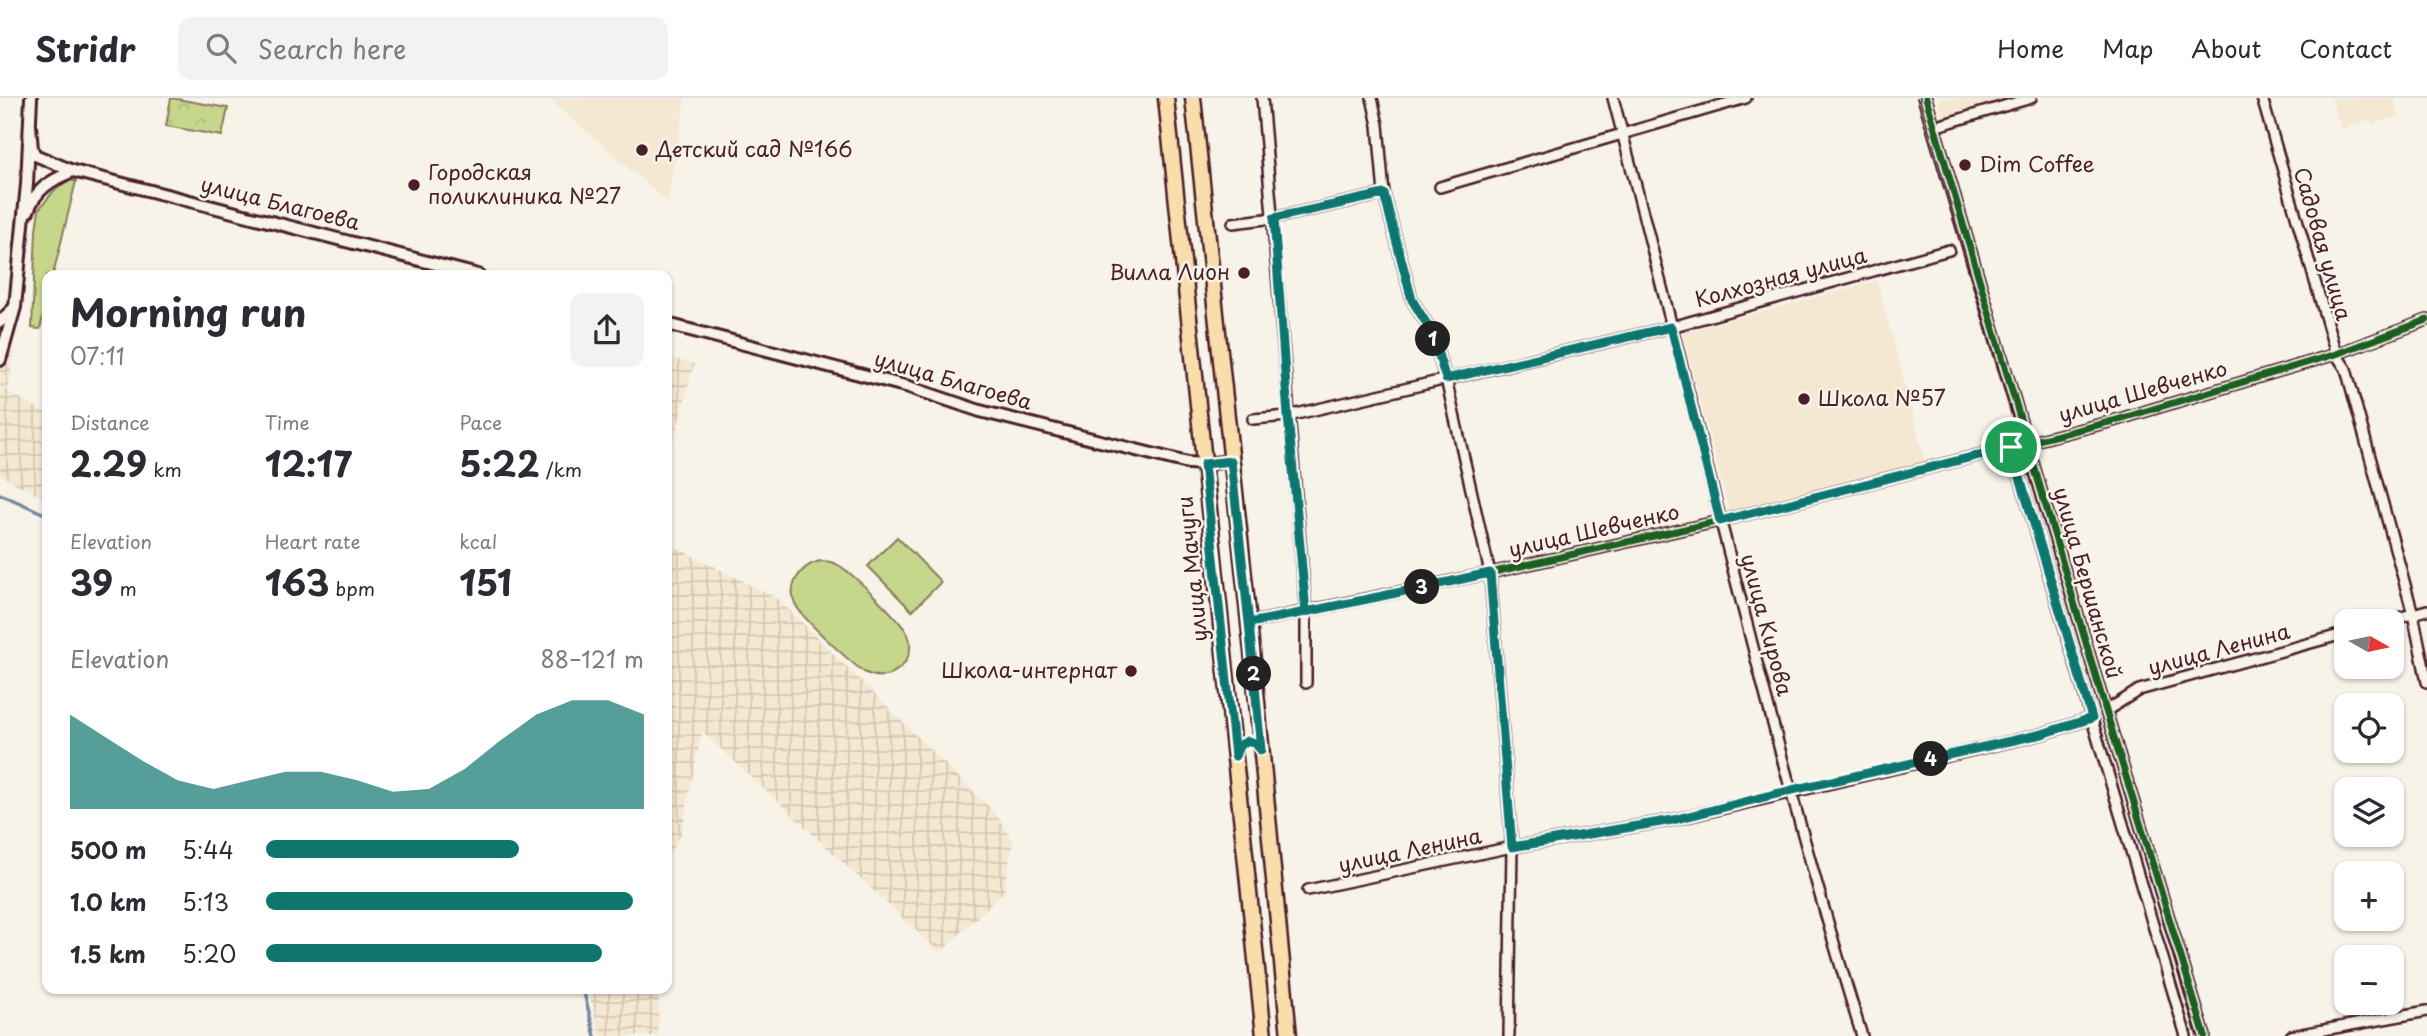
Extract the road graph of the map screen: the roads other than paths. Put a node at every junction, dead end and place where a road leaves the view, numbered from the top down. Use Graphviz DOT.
graph roads {
  1 [pos="30,98"];
  2 [pos="1166,98"];
  3 [pos="1193,98"];
  4 [pos="1262,98"];
  5 [pos="1372,98"];
  6 [pos="1613,98"];
  7 [pos="1746,98"];
  8 [pos="1926,98"];
  9 [pos="2031,98"];
  10 [pos="2262,98"];
  11 [pos="30,126"];
  12 [pos="1934,127"];
  13 [pos="1622,134"];
  14 [pos="73,171"];
  15 [pos="1440,187"];
  16 [pos="1384,194"];
  17 [pos="1274,218"];
  18 [pos="1233,223"];
  19 [pos="24,225"];
  20 [pos="1949,250"];
  21 [pos="459,270"];
  22 [pos="15,307"];
  23 [pos="2427,320"];
  24 [pos="0,322"];
  25 [pos="672,325"];
  26 [pos="1671,327"];
  27 [pos="2336,354"];
  28 [pos="0,360"];
  29 [pos="1446,379"];
  30 [pos="1288,416"];
  31 [pos="1253,419"];
  32 [pos="2028,442"];
  33 [pos="2011,447"];
  34 [pos="1231,461"];
  35 [pos="1204,464"];
  36 [pos="1720,521"];
  37 [pos="1490,573"];
  38 [pos="2427,610"];
  39 [pos="1306,612"];
  40 [pos="2413,614"];
  41 [pos="2404,616"];
  42 [pos="1249,623"];
  43 [pos="2334,637"];
  44 [pos="2427,682"];
  45 [pos="1307,683"];
  46 [pos="2106,711"];
  47 [pos="2092,718"];
  48 [pos="1261,750"];
  49 [pos="1235,756"];
  50 [pos="1792,790"];
  51 [pos="1512,847"];
  52 [pos="1308,890"];
  53 [pos="2427,1012"];
  54 [pos="1264,1036"];
  55 [pos="1289,1036"];
  56 [pos="1509,1036"];
  57 [pos="1862,1036"];
  58 [pos="2186,1036"];
  59 [pos="2205,1036"];
  60 [pos="2291,1036"];
  1 -- 11 [label="street"];
  2 -- 35 [label="main road, улица Мачуги"];
  3 -- 34 [label="main road"];
  4 -- 17 [label="street"];
  5 -- 16 [label="street"];
  6 -- 13 [label="street, улица Кирова"];
  7 -- 13 [label="street"];
  8 -- 12 [label="street, улица Бершанской"];
  9 -- 12 [label="street"];
  10 -- 27 [label="street, Садовая улица"];
  11 -- 14 [label="street, улица Благоева"];
  11 -- 19 [label="street"];
  12 -- 32 [label="street, улица Бершанской"];
  13 -- 15 [label="street"];
  13 -- 26 [label="street, улица Кирова"];
  14 -- 19 [label="street"];
  14 -- 21 [label="street, улица Благоева"];
  16 -- 17 [label="street"];
  16 -- 29 [label="street"];
  17 -- 18 [label="street"];
  17 -- 30 [label="street"];
  19 -- 22 [label="street"];
  20 -- 26 [label="street, Колхозная улица"];
  22 -- 24 [label="street"];
  22 -- 28 [label="street"];
  23 -- 27 [label="street, улица Шевченко"];
  25 -- 35 [label="street, улица Благоева"];
  26 -- 29 [label="street, Колхозная улица"];
  26 -- 36 [label="street, улица Кирова"];
  27 -- 32 [label="street, улица Шевченко"];
  27 -- 40 [label="street, Садовая улица"];
  29 -- 30 [label="street, Колхозная улица"];
  29 -- 37 [label="street"];
  30 -- 31 [label="street, Колхозная улица"];
  30 -- 39 [label="street"];
  32 -- 33 [label="street, улица Шевченко"];
  32 -- 46 [label="street, улица Бершанской"];
  33 -- 36 [label="street, улица Шевченко"];
  33 -- 47 [label="street, улица Бершанской"];
  34 -- 35 [label="street, улица Благоева"];
  34 -- 42 [label="main road"];
  35 -- 49 [label="main road, улица Мачуги"];
  36 -- 37 [label="street, улица Шевченко"];
  36 -- 50 [label="street, улица Кирова"];
  37 -- 39 [label="street, улица Шевченко"];
  37 -- 51 [label="street"];
  38 -- 40 [label="street"];
  39 -- 42 [label="street, улица Шевченко"];
  39 -- 45 [label="street"];
  40 -- 41 [label="street"];
  40 -- 44 [label="street, Садовая улица"];
  42 -- 48 [label="main road"];
  43 -- 46 [label="street, улица Ленина"];
  46 -- 59 [label="street, улица Бершанской"];
  47 -- 50 [label="street, улица Ленина"];
  47 -- 58 [label="street, улица Бершанской"];
  48 -- 49 [label="main road"];
  48 -- 55 [label="main road"];
  49 -- 54 [label="main road, улица Мачуги"];
  50 -- 51 [label="street, улица Ленина"];
  50 -- 57 [label="street, улица Кирова"];
  51 -- 52 [label="street, улица Ленина"];
  51 -- 56 [label="street"];
  53 -- 60 [label="street"];
}
